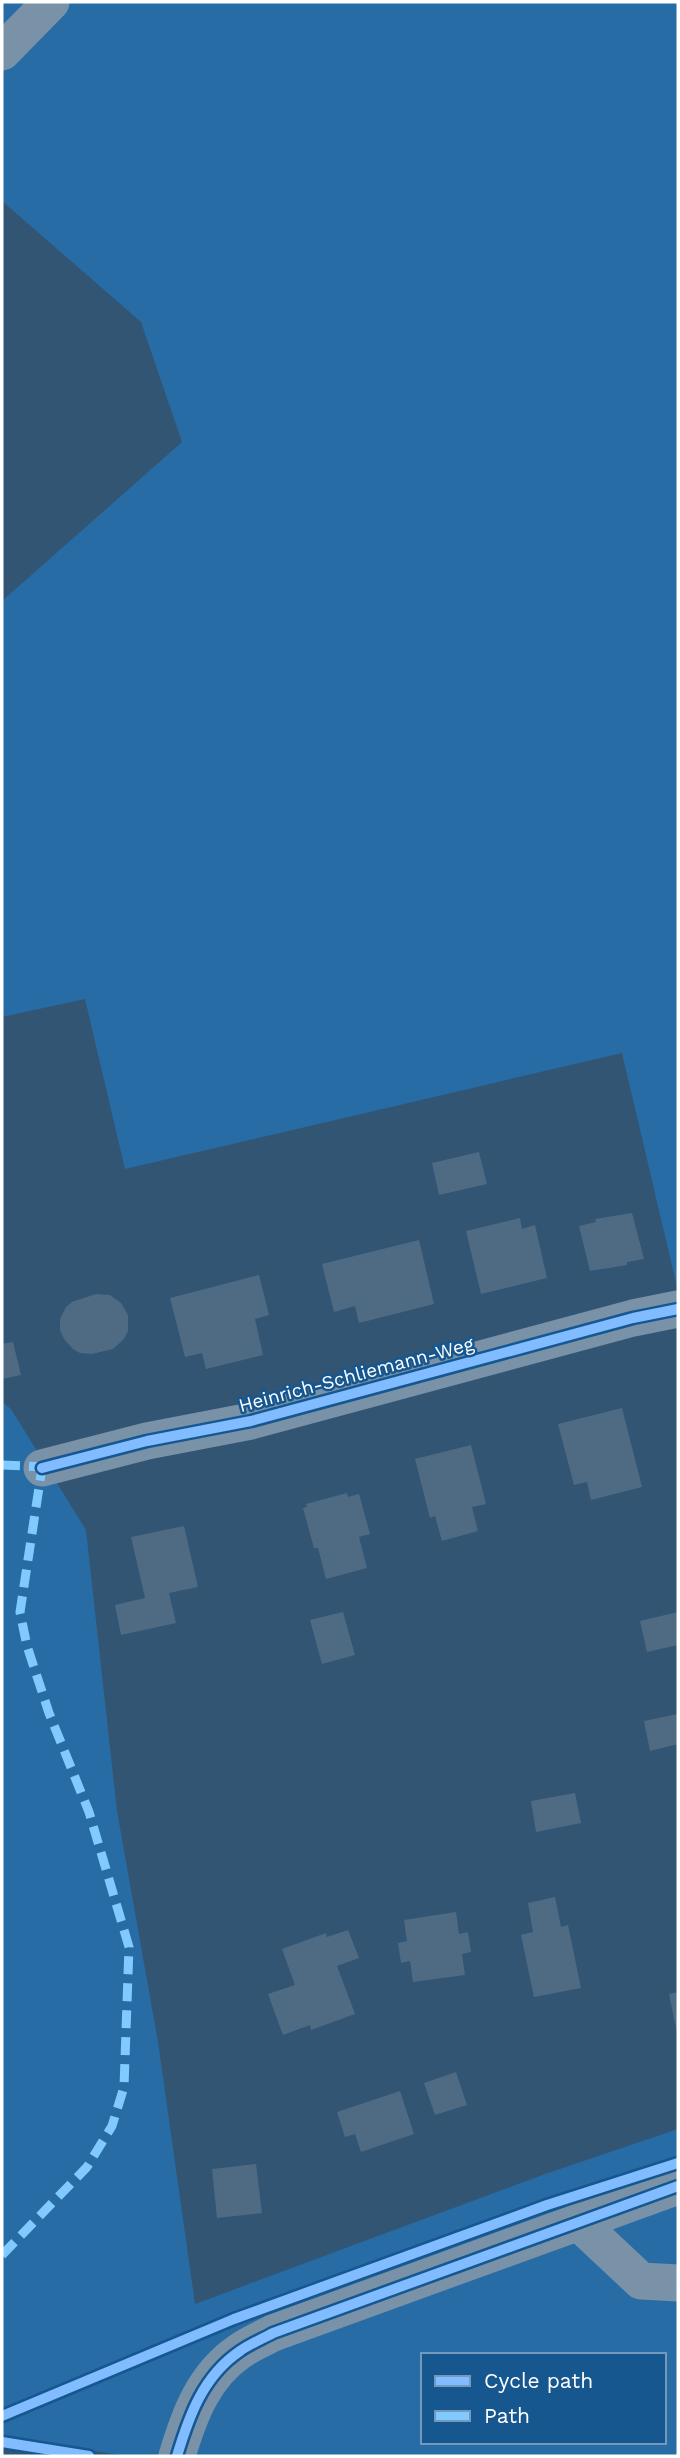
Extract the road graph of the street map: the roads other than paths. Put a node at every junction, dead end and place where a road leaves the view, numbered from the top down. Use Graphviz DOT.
graph roads {
  1 [pos="51,2"];
  2 [pos="2,52"];
  3 [pos="678,1309"];
  4 [pos="42,1468"];
  5 [pos="678,2186"];
  6 [pos="578,2221"];
  7 [pos="678,2283"];
  8 [pos="177,2456"];
  1 -- 2 [label="street"];
  3 -- 4 [label="street, Heinrich-Schliemann-Weg"];
  5 -- 6 [label="street"];
  6 -- 7 [label="street"];
  6 -- 8 [label="street"];
}
